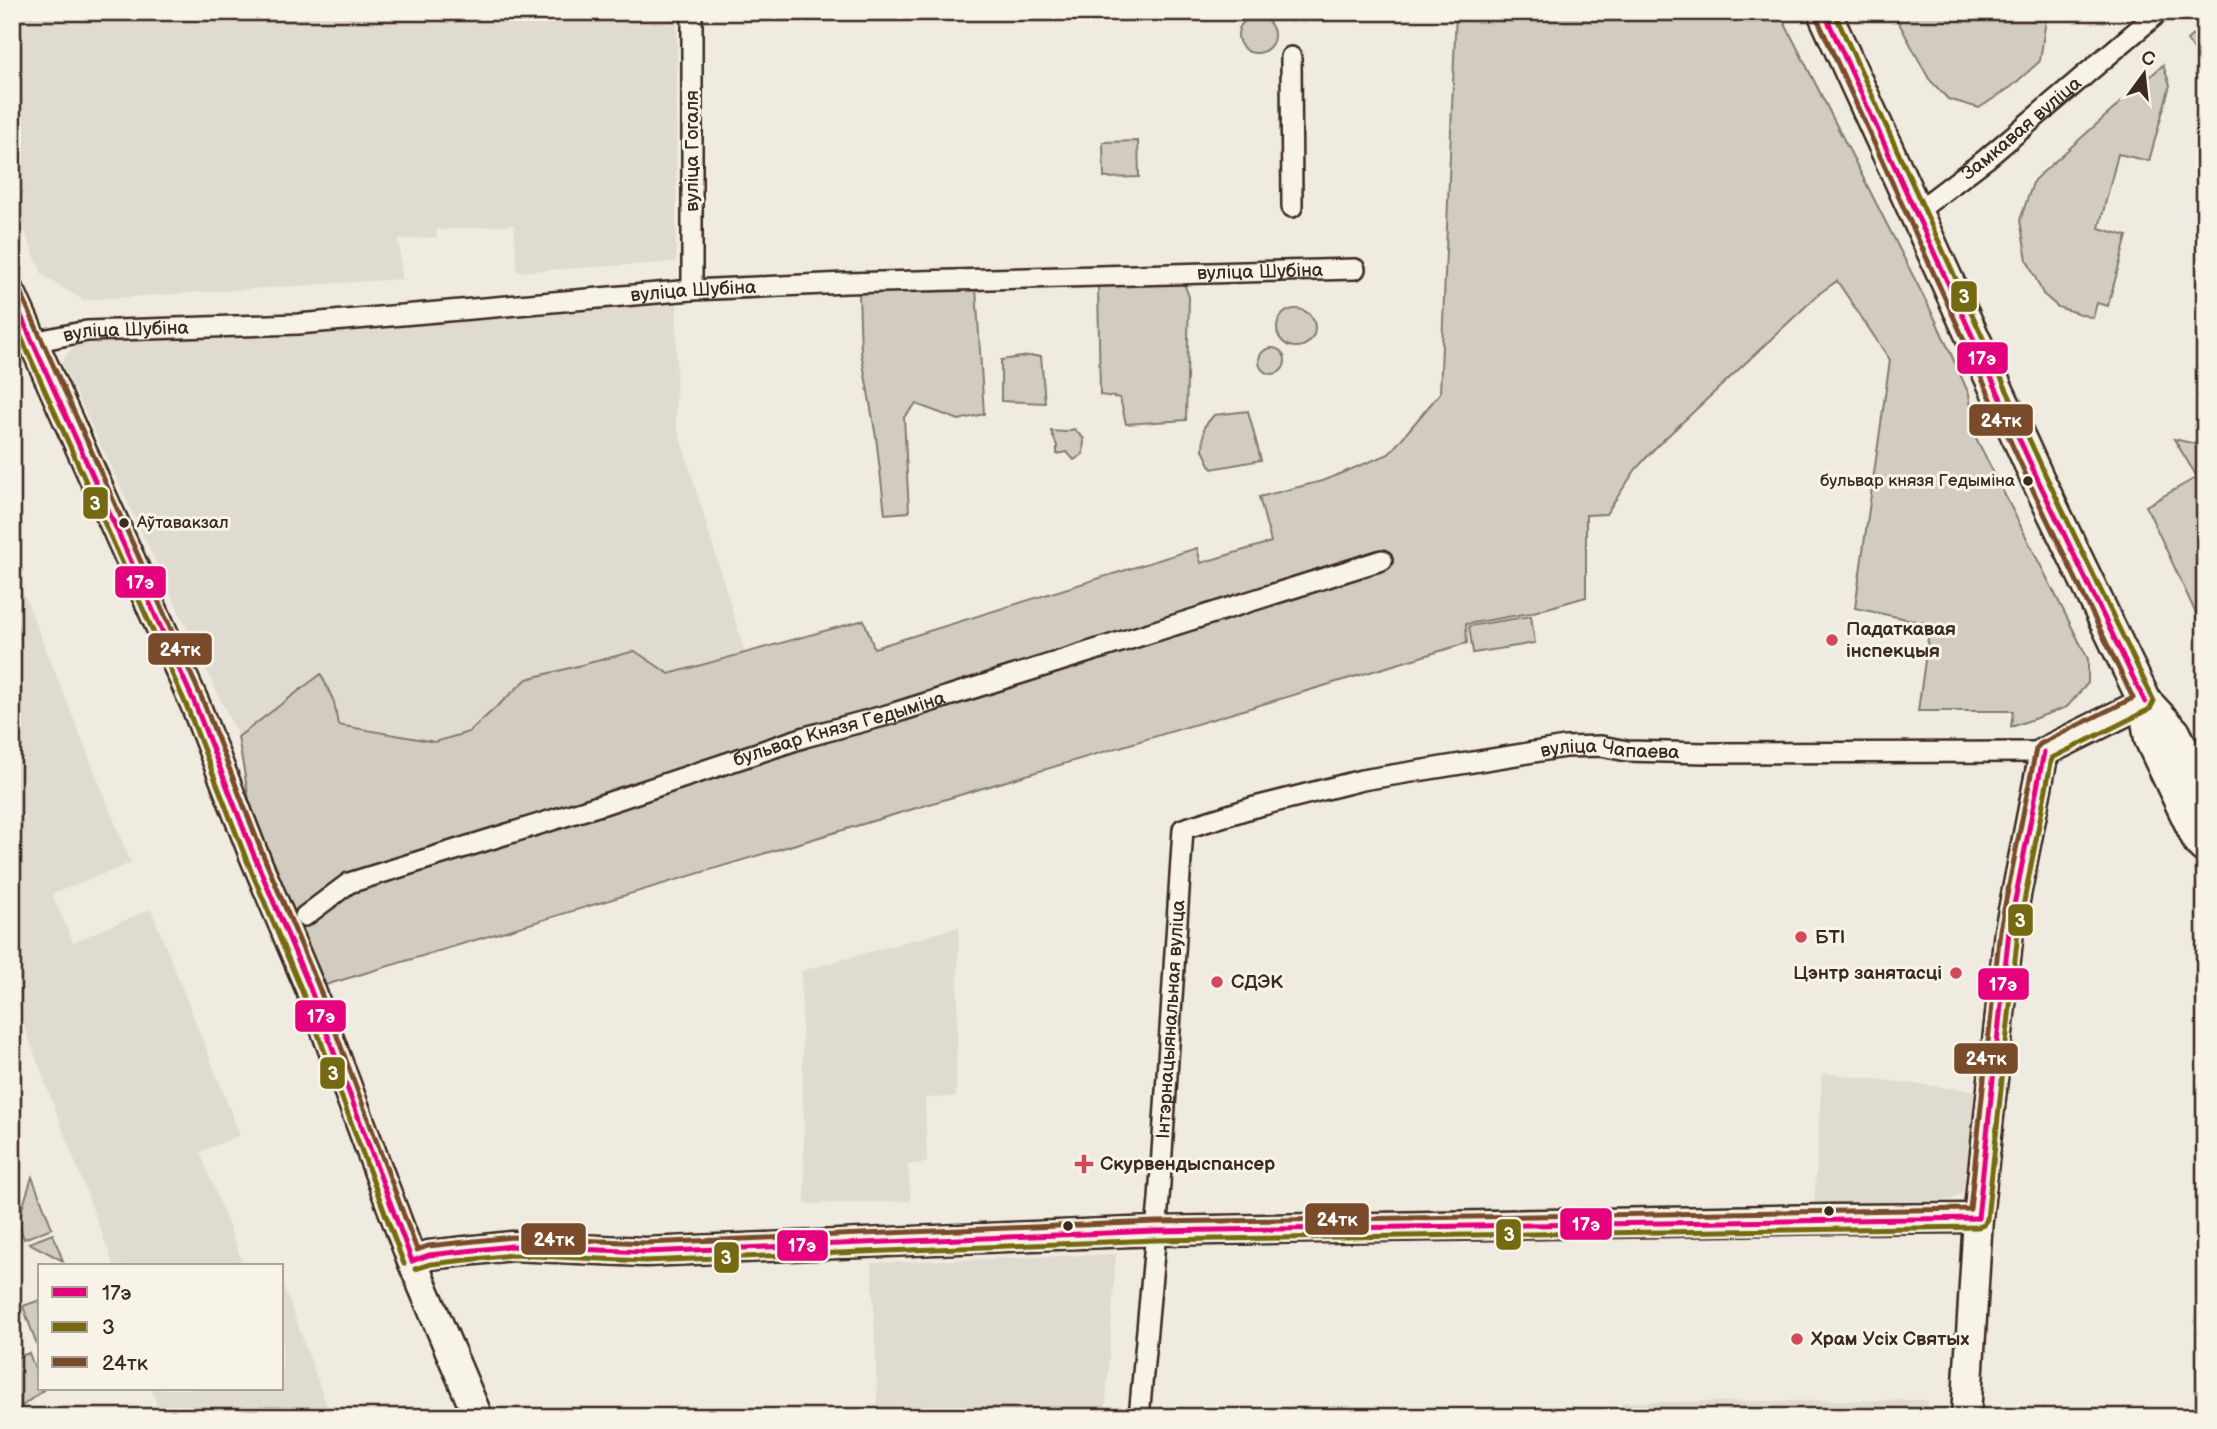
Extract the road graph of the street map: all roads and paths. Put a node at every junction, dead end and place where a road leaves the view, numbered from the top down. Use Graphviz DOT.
graph roads {
  1 [pos="692,12"];
  2 [pos="1824,12"];
  3 [pos="2159,12"];
  4 [pos="1291,57"];
  5 [pos="1292,207"];
  6 [pos="1915,214"];
  7 [pos="1355,269"];
  8 [pos="692,290"];
  9 [pos="12,295"];
  10 [pos="33,342"];
  11 [pos="1382,560"];
  12 [pos="2145,702"];
  13 [pos="2044,752"];
  14 [pos="2205,796"];
  15 [pos="1182,829"];
  16 [pos="2205,847"];
  17 [pos="305,916"];
  18 [pos="1978,1218"];
  19 [pos="1156,1231"];
  20 [pos="412,1261"];
  21 [pos="478,1417"];
  22 [pos="1139,1417"];
  23 [pos="1966,1417"];
  1 -- 8 [label="street, вуліца Гогаля"];
  2 -- 6 [label="main road"];
  3 -- 6 [label="street, Замкавая вуліца"];
  4 -- 5 [label="street"];
  6 -- 12 [label="main road"];
  7 -- 8 [label="street, вуліца Шубіна"];
  8 -- 10 [label="street, вуліца Шубіна"];
  9 -- 10 [label="street"];
  10 -- 20 [label="street"];
  11 -- 17 [label="street, бульвар Князя Гедыміна"];
  12 -- 13 [label="street"];
  12 -- 14 [label="main road"];
  12 -- 16 [label="main road"];
  13 -- 15 [label="street, вуліца Чапаева"];
  13 -- 18 [label="street"];
  15 -- 19 [label="street, Інтэрнацыянальная вуліца"];
  18 -- 19 [label="street"];
  18 -- 23 [label="street"];
  19 -- 20 [label="street"];
  19 -- 22 [label="street, Інтэрнацыянальная вуліца"];
  20 -- 21 [label="street"];
}
